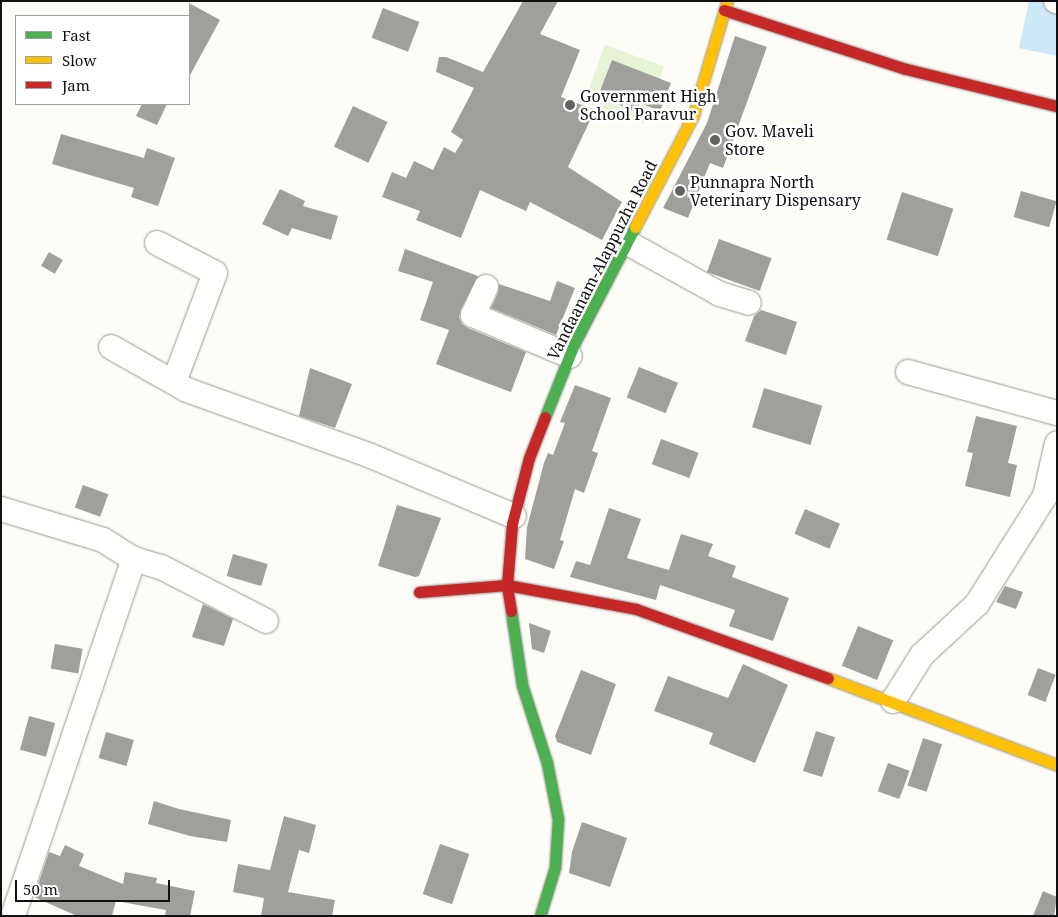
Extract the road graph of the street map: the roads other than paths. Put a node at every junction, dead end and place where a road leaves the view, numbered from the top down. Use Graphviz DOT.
graph roads {
  1 [pos="726,6"];
  2 [pos="1057,106"];
  3 [pos="626,242"];
  4 [pos="157,243"];
  5 [pos="486,287"];
  6 [pos="749,303"];
  7 [pos="111,347"];
  8 [pos="570,356"];
  9 [pos="908,372"];
  10 [pos="174,382"];
  11 [pos="1057,413"];
  12 [pos="1057,443"];
  13 [pos="1,509"];
  14 [pos="514,516"];
  15 [pos="134,559"];
  16 [pos="507,585"];
  17 [pos="419,592"];
  18 [pos="266,621"];
  19 [pos="893,701"];
  20 [pos="1057,765"];
  21 [pos="16,912"];
  22 [pos="540,916"];
  1 -- 2 [label="street"];
  1 -- 3 [label="street, Vandaanam-Alappuzha Road"];
  3 -- 6 [label="street"];
  3 -- 8 [label="street, Vandaanam-Alappuzha Road"];
  4 -- 10 [label="street"];
  5 -- 8 [label="street"];
  7 -- 10 [label="street"];
  8 -- 14 [label="street, Vandaanam-Alappuzha Road"];
  9 -- 11 [label="street"];
  10 -- 14 [label="street"];
  12 -- 19 [label="street"];
  13 -- 15 [label="street"];
  14 -- 16 [label="street, Vandaanam-Alappuzha Road"];
  15 -- 18 [label="street"];
  15 -- 21 [label="street"];
  16 -- 17 [label="street"];
  16 -- 19 [label="street"];
  16 -- 22 [label="street, Vandaanam-Alappuzha Road"];
  19 -- 20 [label="street"];
}
